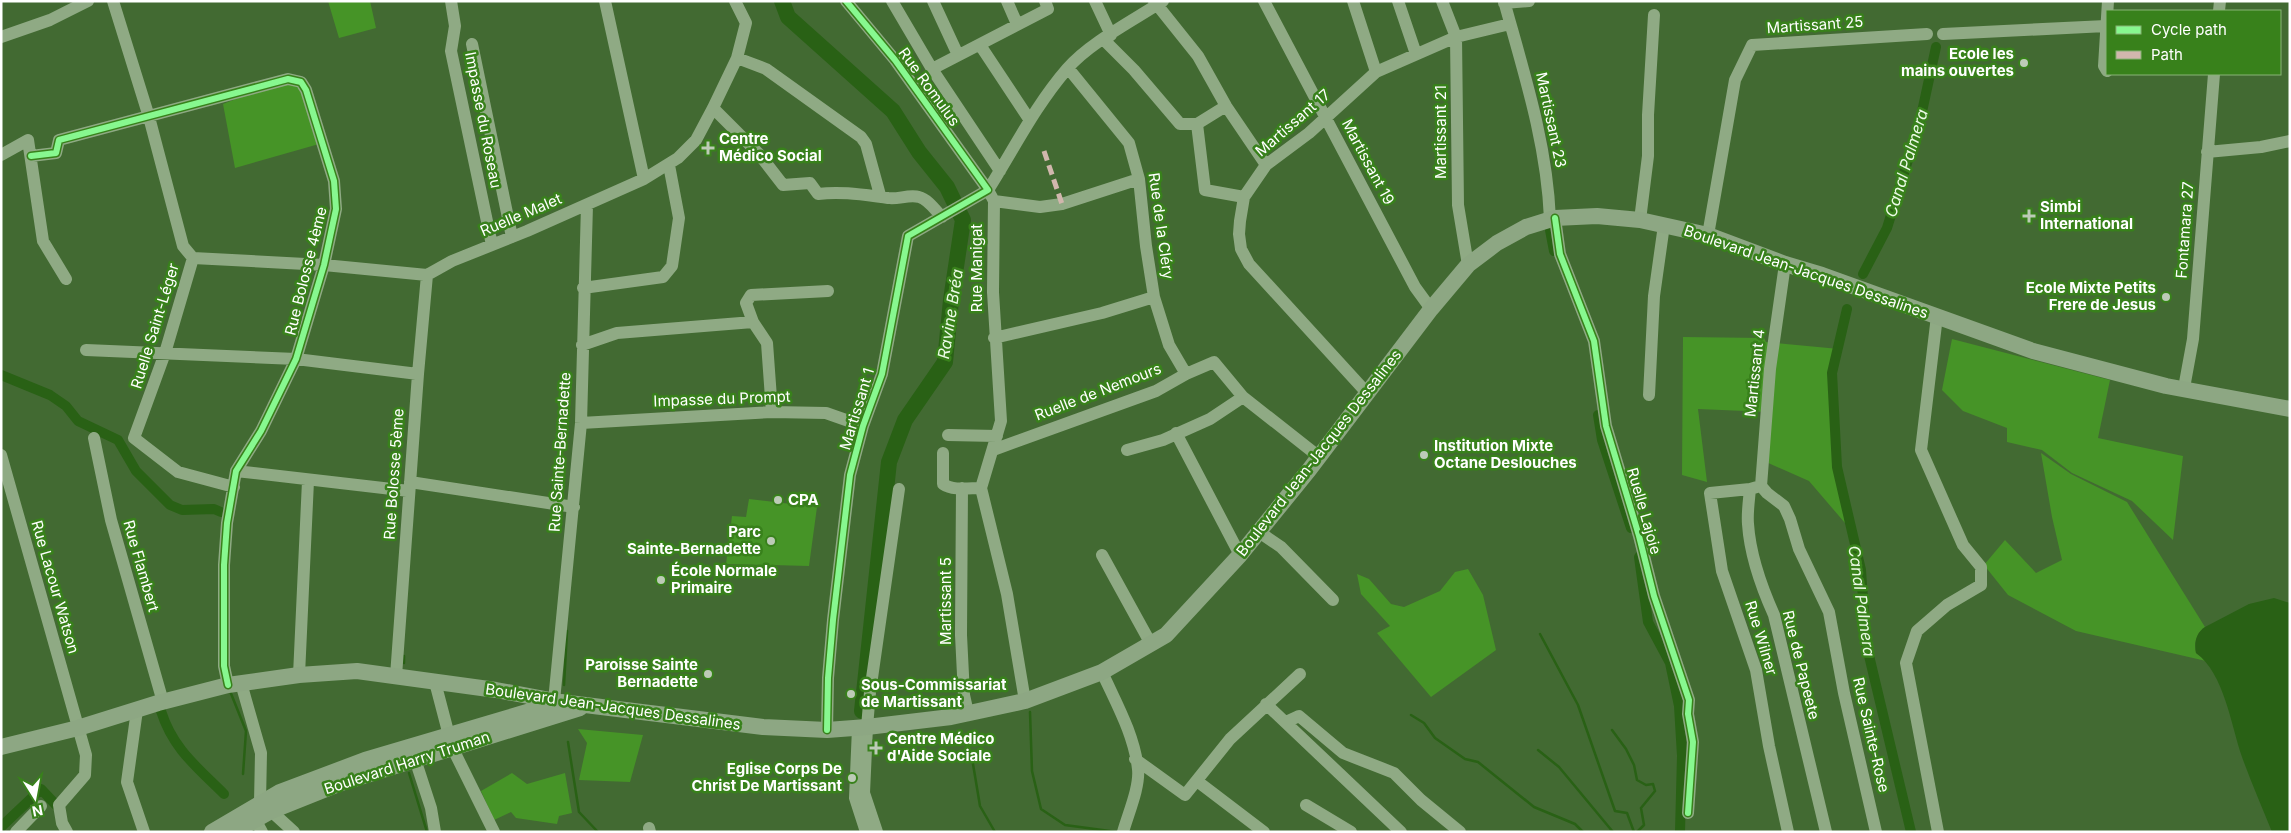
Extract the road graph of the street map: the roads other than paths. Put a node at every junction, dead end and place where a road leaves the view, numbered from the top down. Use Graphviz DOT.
graph roads {
  1 [pos="88,1"];
  2 [pos="114,1"];
  3 [pos="451,1"];
  4 [pos="605,1"];
  5 [pos="735,1"];
  6 [pos="846,1"];
  7 [pos="892,1"];
  8 [pos="933,1"];
  9 [pos="1007,1"];
  10 [pos="1045,1"];
  11 [pos="1095,1"];
  12 [pos="1264,1"];
  13 [pos="1353,1"];
  14 [pos="1398,1"];
  15 [pos="1442,1"];
  16 [pos="1529,1"];
  17 [pos="1504,2"];
  18 [pos="1158,3"];
  19 [pos="1654,15"];
  20 [pos="1017,24"];
  21 [pos="1510,24"];
  22 [pos="2106,26"];
  23 [pos="1927,34"];
  24 [pos="1943,34"];
  25 [pos="1,37"];
  26 [pos="1107,37"];
  27 [pos="1456,37"];
  28 [pos="472,44"];
  29 [pos="980,45"];
  30 [pos="1416,54"];
  31 [pos="958,55"];
  32 [pos="737,58"];
  33 [pos="1068,68"];
  34 [pos="932,69"];
  35 [pos="2106,70"];
  36 [pos="1376,72"];
  37 [pos="2214,75"];
  38 [pos="1226,106"];
  39 [pos="713,108"];
  40 [pos="149,117"];
  41 [pos="1326,117"];
  42 [pos="1029,119"];
  43 [pos="1197,124"];
  44 [pos="2290,141"];
  45 [pos="2207,152"];
  46 [pos="1,155"];
  47 [pos="31,156"];
  48 [pos="669,164"];
  49 [pos="1266,165"];
  50 [pos="1000,171"];
  51 [pos="644,179"];
  52 [pos="1139,179"];
  53 [pos="880,196"];
  54 [pos="991,196"];
  55 [pos="1244,197"];
  56 [pos="587,205"];
  57 [pos="951,212"];
  58 [pos="1552,218"];
  59 [pos="1640,220"];
  60 [pos="1664,225"];
  61 [pos="1708,235"];
  62 [pos="512,237"];
  63 [pos="492,245"];
  64 [pos="193,258"];
  65 [pos="1785,264"];
  66 [pos="324,265"];
  67 [pos="1468,265"];
  68 [pos="427,275"];
  69 [pos="66,279"];
  70 [pos="583,288"];
  71 [pos="828,291"];
  72 [pos="1154,297"];
  73 [pos="1431,309"];
  74 [pos="1937,316"];
  75 [pos="754,322"];
  76 [pos="994,338"];
  77 [pos="582,345"];
  78 [pos="86,350"];
  79 [pos="165,353"];
  80 [pos="296,359"];
  81 [pos="418,374"];
  82 [pos="1186,374"];
  83 [pos="2184,388"];
  84 [pos="1367,393"];
  85 [pos="1649,395"];
  86 [pos="1243,397"];
  87 [pos="2290,409"];
  88 [pos="772,412"];
  89 [pos="581,423"];
  90 [pos="863,426"];
  91 [pos="1176,433"];
  92 [pos="948,434"];
  93 [pos="997,436"];
  94 [pos="94,438"];
  95 [pos="993,450"];
  96 [pos="1127,450"];
  97 [pos="943,453"];
  98 [pos="1,455"];
  99 [pos="1318,456"];
  100 [pos="236,470"];
  101 [pos="308,481"];
  102 [pos="410,486"];
  103 [pos="234,487"];
  104 [pos="1756,487"];
  105 [pos="962,488"];
  106 [pos="981,488"];
  107 [pos="899,489"];
  108 [pos="574,507"];
  109 [pos="1259,532"];
  110 [pos="1102,555"];
  111 [pos="1240,555"];
  112 [pos="1332,600"];
  113 [pos="1151,644"];
  114 [pos="1102,672"];
  115 [pos="1300,674"];
  116 [pos="299,675"];
  117 [pos="396,676"];
  118 [pos="435,682"];
  119 [pos="235,684"];
  120 [pos="1025,701"];
  121 [pos="163,702"];
  122 [pos="557,702"];
  123 [pos="1266,704"];
  124 [pos="585,706"];
  125 [pos="137,710"];
  126 [pos="968,713"];
  127 [pos="1286,722"];
  128 [pos="863,727"];
  129 [pos="78,728"];
  130 [pos="827,730"];
  131 [pos="450,741"];
  132 [pos="1,747"];
  133 [pos="415,759"];
  134 [pos="1135,759"];
  135 [pos="1197,781"];
  136 [pos="40,806"];
  137 [pos="266,806"];
  138 [pos="1306,806"];
  139 [pos="1688,813"];
  140 [pos="258,825"];
  141 [pos="16,832"];
  142 [pos="68,832"];
  143 [pos="144,832"];
  144 [pos="212,832"];
  145 [pos="234,832"];
  146 [pos="294,832"];
  147 [pos="435,832"];
  148 [pos="494,832"];
  149 [pos="866,832"];
  150 [pos="877,832"];
  151 [pos="1122,832"];
  152 [pos="1264,832"];
  153 [pos="1351,832"];
  154 [pos="1401,832"];
  155 [pos="1460,832"];
  156 [pos="1788,832"];
  157 [pos="1826,832"];
  158 [pos="1876,832"];
  159 [pos="1938,832"];
  1 -- 25 [label="street"];
  2 -- 40 [label="street, Ruelle Saint-Léger"];
  3 -- 63 [label="street, Impasse du Roseau"];
  4 -- 51 [label="street"];
  5 -- 32 [label="street, Ruelle Malet"];
  6 -- 54 [label="street, Rue Romulus"];
  7 -- 34 [label="street"];
  8 -- 31 [label="street"];
  9 -- 20 [label="street"];
  10 -- 20 [label="street"];
  11 -- 26 [label="street"];
  12 -- 41 [label="street, Martissant 19"];
  13 -- 36 [label="street"];
  14 -- 30 [label="street"];
  15 -- 27 [label="street, Martissant 21"];
  16 -- 17 [label="street"];
  17 -- 21 [label="street, Martissant 23"];
  18 -- 26 [label="street"];
  18 -- 38 [label="street"];
  19 -- 59 [label="street"];
  20 -- 29 [label="street"];
  21 -- 27 [label="street, Martissant 17"];
  21 -- 58 [label="street, Martissant 23"];
  22 -- 24 [label="street"];
  22 -- 35 [label="street"];
  23 -- 61 [label="street, Martissant 25"];
  26 -- 33 [label="street"];
  26 -- 43 [label="street"];
  27 -- 30 [label="street, Martissant 17"];
  27 -- 67 [label="street, Martissant 21"];
  28 -- 62 [label="street"];
  29 -- 31 [label="street"];
  29 -- 42 [label="street"];
  30 -- 36 [label="street, Martissant 17"];
  31 -- 34 [label="street"];
  32 -- 39 [label="street, Ruelle Malet"];
  32 -- 53 [label="street"];
  33 -- 42 [label="street"];
  33 -- 52 [label="street, Rue de la Cléry"];
  34 -- 50 [label="street"];
  36 -- 41 [label="street, Martissant 17"];
  37 -- 45 [label="street, Fontamara 27"];
  38 -- 43 [label="street"];
  38 -- 49 [label="street"];
  39 -- 48 [label="street, Ruelle Malet"];
  39 -- 53 [label="street"];
  40 -- 47 [label="street, Rue Bolosse 4ème"];
  40 -- 64 [label="street, Ruelle Saint-Léger"];
  40 -- 66 [label="street, Rue Bolosse 4ème"];
  41 -- 49 [label="street, Martissant 17"];
  41 -- 73 [label="street, Martissant 19"];
  42 -- 50 [label="street"];
  43 -- 55 [label="street"];
  44 -- 45 [label="street"];
  45 -- 83 [label="street, Fontamara 27"];
  46 -- 47 [label="street"];
  47 -- 69 [label="street"];
  48 -- 51 [label="street, Ruelle Malet"];
  48 -- 70 [label="street"];
  49 -- 55 [label="street, Martissant 17"];
  50 -- 54 [label="street"];
  51 -- 56 [label="street, Ruelle Malet"];
  52 -- 54 [label="street"];
  52 -- 72 [label="street, Rue de la Cléry"];
  53 -- 57 [label="street"];
  54 -- 57 [label="street"];
  54 -- 76 [label="street, Rue Manigat"];
  55 -- 84 [label="street, Martissant 17"];
  56 -- 62 [label="street, Ruelle Malet"];
  56 -- 70 [label="street, Rue Sainte-Bernadette"];
  57 -- 90 [label="street, Martissant 1"];
  58 -- 59 [label="main road, Boulevard Jean-Jacques Dessalines"];
  58 -- 67 [label="main road, Boulevard Jean-Jacques Dessalines"];
  58 -- 139 [label="street, Ruelle Lajoie"];
  59 -- 60 [label="main road, Boulevard Jean-Jacques Dessalines"];
  60 -- 61 [label="main road, Boulevard Jean-Jacques Dessalines"];
  60 -- 85 [label="street"];
  61 -- 65 [label="main road, Boulevard Jean-Jacques Dessalines"];
  62 -- 63 [label="street, Ruelle Malet"];
  63 -- 68 [label="street, Ruelle Malet"];
  64 -- 66 [label="street"];
  64 -- 79 [label="street, Ruelle Saint-Léger"];
  65 -- 74 [label="main road, Boulevard Jean-Jacques Dessalines"];
  65 -- 104 [label="street, Martissant 4"];
  66 -- 68 [label="street"];
  66 -- 80 [label="street, Rue Bolosse 4ème"];
  67 -- 73 [label="main road, Boulevard Jean-Jacques Dessalines"];
  68 -- 81 [label="street, Rue Bolosse 5ème"];
  70 -- 77 [label="street, Rue Sainte-Bernadette"];
  71 -- 75 [label="street"];
  72 -- 76 [label="street"];
  72 -- 82 [label="street, Rue de la Cléry"];
  73 -- 84 [label="main road, Boulevard Jean-Jacques Dessalines"];
  74 -- 83 [label="main road, Boulevard Jean-Jacques Dessalines"];
  74 -- 159 [label="street"];
  75 -- 77 [label="street"];
  75 -- 88 [label="street"];
  76 -- 93 [label="street, Rue Manigat"];
  77 -- 89 [label="street, Rue Sainte-Bernadette"];
  78 -- 79 [label="street"];
  79 -- 80 [label="street"];
  79 -- 103 [label="street, Ruelle Saint-Léger"];
  80 -- 81 [label="street"];
  80 -- 100 [label="street, Rue Bolosse 4ème"];
  81 -- 102 [label="street, Rue Bolosse 5ème"];
  82 -- 86 [label="street, Ruelle de Nemours"];
  82 -- 95 [label="street, Ruelle de Nemours"];
  83 -- 87 [label="main road, Boulevard Jean-Jacques Dessalines"];
  84 -- 99 [label="main road, Boulevard Jean-Jacques Dessalines"];
  86 -- 91 [label="street"];
  86 -- 99 [label="street"];
  88 -- 89 [label="street, Impasse du Prompt"];
  88 -- 90 [label="street, Impasse du Prompt"];
  89 -- 108 [label="street, Rue Sainte-Bernadette"];
  90 -- 130 [label="street, Martissant 1"];
  91 -- 96 [label="street"];
  91 -- 111 [label="street"];
  92 -- 93 [label="street"];
  93 -- 95 [label="street, Rue Manigat"];
  94 -- 121 [label="street, Rue Flambert"];
  95 -- 106 [label="street, Rue Manigat"];
  97 -- 105 [label="street"];
  98 -- 129 [label="street, Rue Lacour Watson"];
  99 -- 109 [label="main road, Boulevard Jean-Jacques Dessalines"];
  100 -- 101 [label="street"];
  100 -- 103 [label="street, Rue Bolosse 4ème"];
  101 -- 102 [label="street"];
  101 -- 116 [label="street"];
  102 -- 108 [label="street"];
  102 -- 117 [label="street, Rue Bolosse 5ème"];
  103 -- 119 [label="street, Rue Bolosse 4ème"];
  104 -- 156 [label="street, Rue Wilner"];
  104 -- 157 [label="street, Rue de Papeete"];
  104 -- 158 [label="street, Rue Sainte-Rose"];
  105 -- 106 [label="street"];
  105 -- 126 [label="street, Martissant 5"];
  106 -- 120 [label="street"];
  107 -- 128 [label="street"];
  108 -- 122 [label="street, Rue Sainte-Bernadette"];
  109 -- 111 [label="main road, Boulevard Jean-Jacques Dessalines"];
  109 -- 112 [label="street"];
  110 -- 113 [label="street"];
  111 -- 113 [label="main road, Boulevard Jean-Jacques Dessalines"];
  113 -- 114 [label="main road, Boulevard Jean-Jacques Dessalines"];
  114 -- 120 [label="main road, Boulevard Jean-Jacques Dessalines"];
  114 -- 134 [label="street"];
  115 -- 123 [label="street"];
  116 -- 117 [label="main road, Boulevard Jean-Jacques Dessalines"];
  116 -- 119 [label="main road, Boulevard Jean-Jacques Dessalines"];
  117 -- 118 [label="main road, Boulevard Jean-Jacques Dessalines"];
  118 -- 122 [label="main road, Boulevard Jean-Jacques Dessalines"];
  118 -- 131 [label="street"];
  119 -- 121 [label="main road, Boulevard Jean-Jacques Dessalines"];
  119 -- 137 [label="street, Rue Bolosse 4ème"];
  120 -- 126 [label="main road, Boulevard Jean-Jacques Dessalines"];
  121 -- 125 [label="main road, Boulevard Jean-Jacques Dessalines"];
  122 -- 124 [label="main road, Boulevard Jean-Jacques Dessalines"];
  122 -- 131 [label="main road, Boulevard Harry Truman"];
  123 -- 127 [label="street"];
  123 -- 135 [label="street"];
  124 -- 130 [label="main road, Boulevard Jean-Jacques Dessalines"];
  124 -- 131 [label="main road, Boulevard Harry Truman"];
  125 -- 129 [label="main road, Boulevard Jean-Jacques Dessalines"];
  125 -- 143 [label="street"];
  126 -- 128 [label="main road, Boulevard Jean-Jacques Dessalines"];
  127 -- 154 [label="street"];
  127 -- 155 [label="street"];
  128 -- 130 [label="main road, Boulevard Jean-Jacques Dessalines"];
  128 -- 149 [label="street"];
  128 -- 150 [label="street"];
  129 -- 132 [label="main road, Boulevard Jean-Jacques Dessalines"];
  129 -- 142 [label="street, Rue Lacour Watson"];
  131 -- 133 [label="main road, Boulevard Harry Truman"];
  131 -- 137 [label="main road, Boulevard Harry Truman"];
  131 -- 148 [label="street"];
  133 -- 137 [label="main road, Boulevard Harry Truman"];
  133 -- 147 [label="street"];
  134 -- 135 [label="street"];
  134 -- 151 [label="street"];
  135 -- 152 [label="street"];
  136 -- 141 [label="street"];
  137 -- 140 [label="main road, Boulevard Harry Truman"];
  137 -- 144 [label="main road, Boulevard Harry Truman"];
  137 -- 146 [label="street"];
  138 -- 153 [label="street"];
  140 -- 145 [label="main road, Boulevard Harry Truman"];
}
